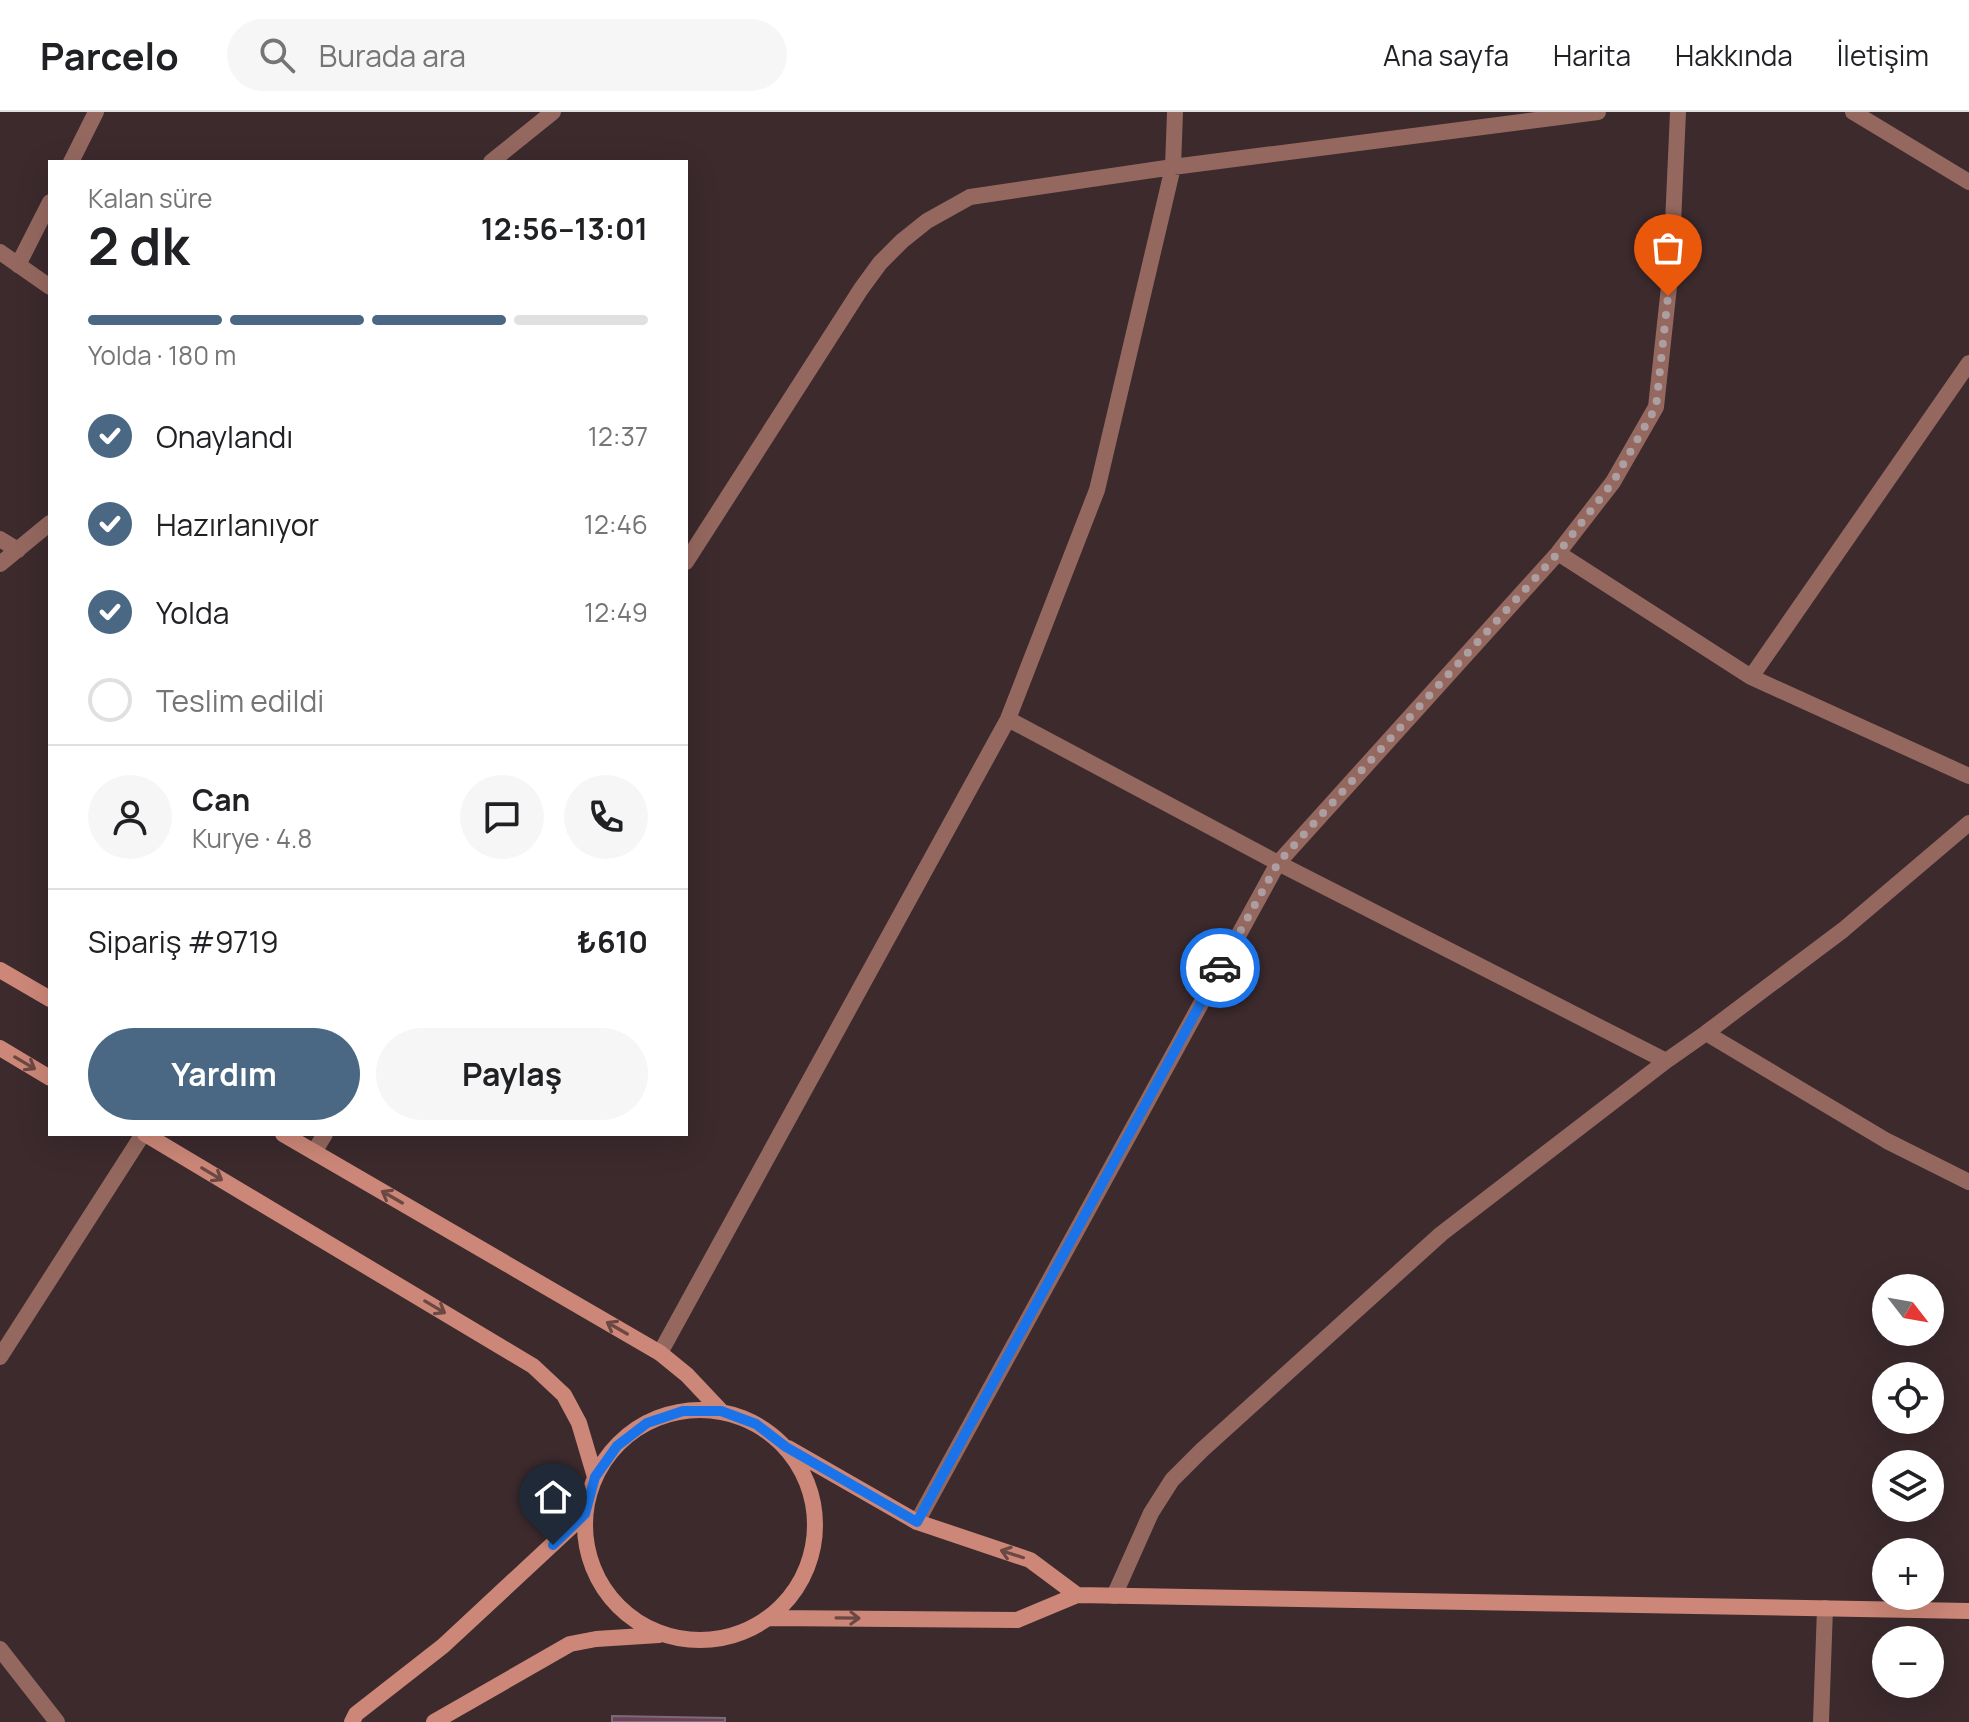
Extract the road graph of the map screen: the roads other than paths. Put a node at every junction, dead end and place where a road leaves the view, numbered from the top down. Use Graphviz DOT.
graph roads {
  1 [pos="96,112"];
  2 [pos="553,112"];
  3 [pos="1175,112"];
  4 [pos="1598,112"];
  5 [pos="1678,112"];
  6 [pos="1853,112"];
  7 [pos="72,160"];
  8 [pos="493,160"];
  9 [pos="1173,167"];
  10 [pos="1969,182"];
  11 [pos="48,206"];
  12 [pos="0,252"];
  13 [pos="18,265"];
  14 [pos="48,286"];
  15 [pos="1969,363"];
  16 [pos="48,525"];
  17 [pos="0,539"];
  18 [pos="18,550"];
  19 [pos="1558,553"];
  20 [pos="688,559"];
  21 [pos="0,564"];
  22 [pos="1751,677"];
  23 [pos="1008,719"];
  24 [pos="1969,776"];
  25 [pos="1969,823"];
  26 [pos="1278,863"];
  27 [pos="0,970"];
  28 [pos="48,998"];
  29 [pos="1706,1033"];
  30 [pos="0,1048"];
  31 [pos="1666,1061"];
  32 [pos="48,1077"];
  33 [pos="143,1136"];
  34 [pos="147,1136"];
  35 [pos="286,1136"];
  36 [pos="324,1136"];
  37 [pos="314,1152"];
  38 [pos="1969,1182"];
  39 [pos="660,1353"];
  40 [pos="0,1357"];
  41 [pos="721,1411"];
  42 [pos="786,1447"];
  43 [pos="595,1477"];
  44 [pos="585,1514"];
  45 [pos="917,1522"];
  46 [pos="1077,1595"];
  47 [pos="1114,1596"];
  48 [pos="1825,1608"];
  49 [pos="1969,1611"];
  50 [pos="770,1618"];
  51 [pos="660,1634"];
  52 [pos="0,1649"];
  53 [pos="57,1722"];
  54 [pos="352,1722"];
  55 [pos="434,1722"];
  56 [pos="1821,1722"];
  1 -- 7 [label="street"];
  2 -- 8 [label="street"];
  3 -- 9 [label="street"];
  4 -- 9 [label="street"];
  5 -- 19 [label="street"];
  6 -- 10 [label="street"];
  9 -- 20 [label="street"];
  9 -- 23 [label="street"];
  11 -- 13 [label="street"];
  12 -- 13 [label="street"];
  13 -- 14 [label="street"];
  15 -- 22 [label="street"];
  16 -- 18 [label="street"];
  17 -- 18 [label="street"];
  18 -- 21 [label="street"];
  19 -- 22 [label="street"];
  19 -- 26 [label="street"];
  22 -- 24 [label="street"];
  23 -- 26 [label="street"];
  23 -- 39 [label="street"];
  25 -- 29 [label="street"];
  26 -- 31 [label="street"];
  26 -- 45 [label="street"];
  27 -- 28 [label="main road"];
  29 -- 31 [label="street"];
  29 -- 38 [label="street"];
  30 -- 32 [label="main road, one-way"];
  31 -- 47 [label="street"];
  33 -- 40 [label="street"];
  34 -- 43 [label="main road, one-way"];
  35 -- 37 [label="main road"];
  36 -- 37 [label="street"];
  39 -- 37 [label="main road, one-way"];
  39 -- 41 [label="main road"];
  41 -- 42 [label="main road"];
  41 -- 43 [label="main road"];
  42 -- 45 [label="main road"];
  42 -- 50 [label="main road"];
  43 -- 44 [label="main road"];
  44 -- 51 [label="main road"];
  44 -- 54 [label="main road"];
  46 -- 45 [label="main road, one-way"];
  46 -- 47 [label="main road"];
  50 -- 46 [label="main road, one-way"];
  47 -- 48 [label="main road"];
  48 -- 49 [label="main road"];
  48 -- 56 [label="street"];
  50 -- 51 [label="main road"];
  51 -- 55 [label="main road"];
  52 -- 53 [label="street"];
}
